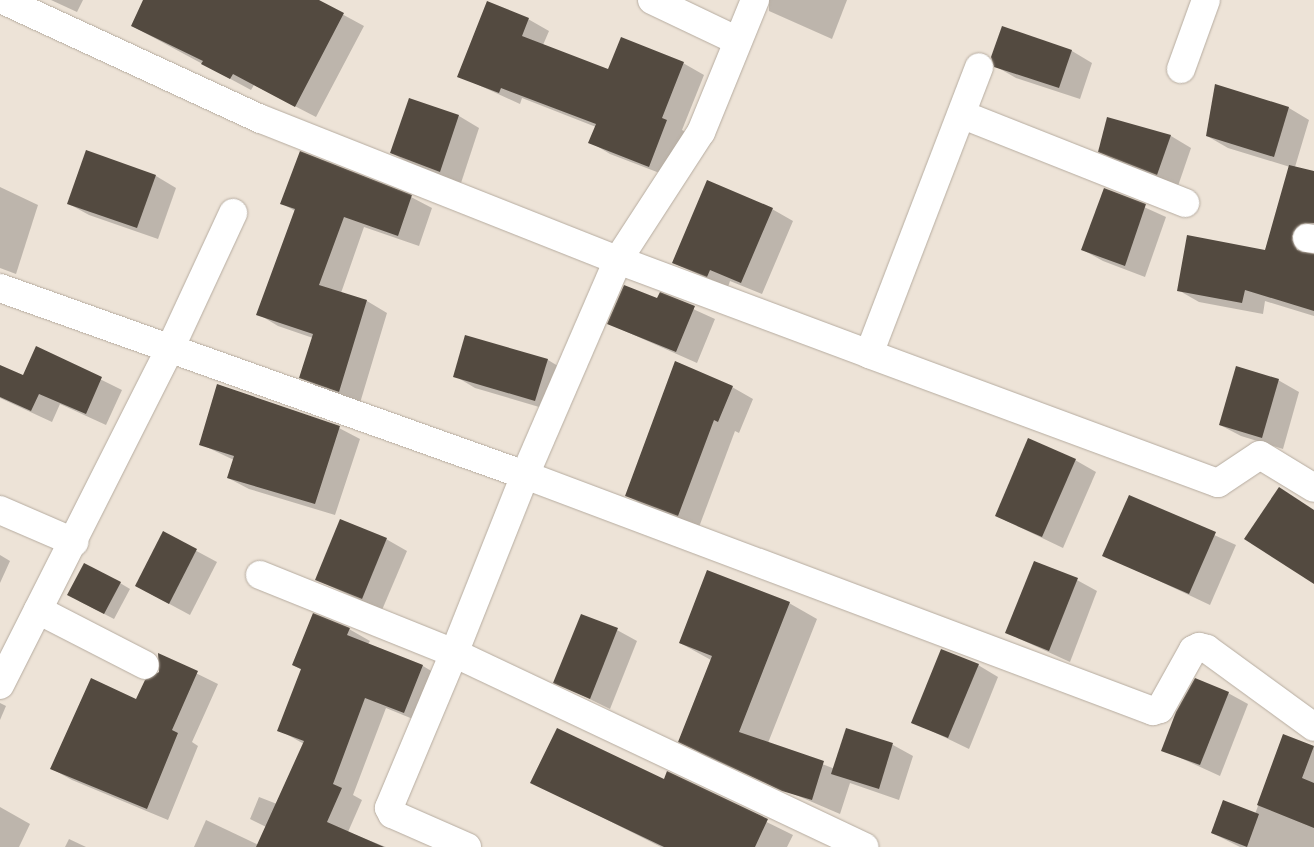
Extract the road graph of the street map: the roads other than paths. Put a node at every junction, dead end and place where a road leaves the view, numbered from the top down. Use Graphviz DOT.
graph roads {
  1 [pos="3,0"];
  2 [pos="652,0"];
  3 [pos="755,0"];
  4 [pos="1206,0"];
  5 [pos="738,41"];
  6 [pos="979,67"];
  7 [pos="1181,69"];
  8 [pos="963,115"];
  9 [pos="1185,204"];
  10 [pos="233,213"];
  11 [pos="618,260"];
  12 [pos="0,288"];
  13 [pos="170,348"];
  14 [pos="869,354"];
  15 [pos="525,475"];
  16 [pos="1314,488"];
  17 [pos="0,510"];
  18 [pos="74,542"];
  19 [pos="260,575"];
  20 [pos="38,610"];
  21 [pos="454,654"];
  22 [pos="146,665"];
  23 [pos="0,685"];
  24 [pos="1314,727"];
  25 [pos="467,847"];
  26 [pos="864,847"];
  1 -- 11 [label="street"];
  2 -- 5 [label="street"];
  3 -- 5 [label="street"];
  4 -- 7 [label="street"];
  5 -- 11 [label="street"];
  6 -- 8 [label="street"];
  8 -- 9 [label="street"];
  8 -- 14 [label="street"];
  10 -- 13 [label="street"];
  11 -- 14 [label="street"];
  11 -- 15 [label="street"];
  12 -- 13 [label="street"];
  13 -- 15 [label="street"];
  13 -- 18 [label="street"];
  14 -- 16 [label="street"];
  15 -- 21 [label="street"];
  15 -- 24 [label="street"];
  17 -- 18 [label="street"];
  18 -- 20 [label="street"];
  19 -- 21 [label="street"];
  20 -- 22 [label="street"];
  20 -- 23 [label="street"];
  21 -- 25 [label="street"];
  21 -- 26 [label="street"];
}
